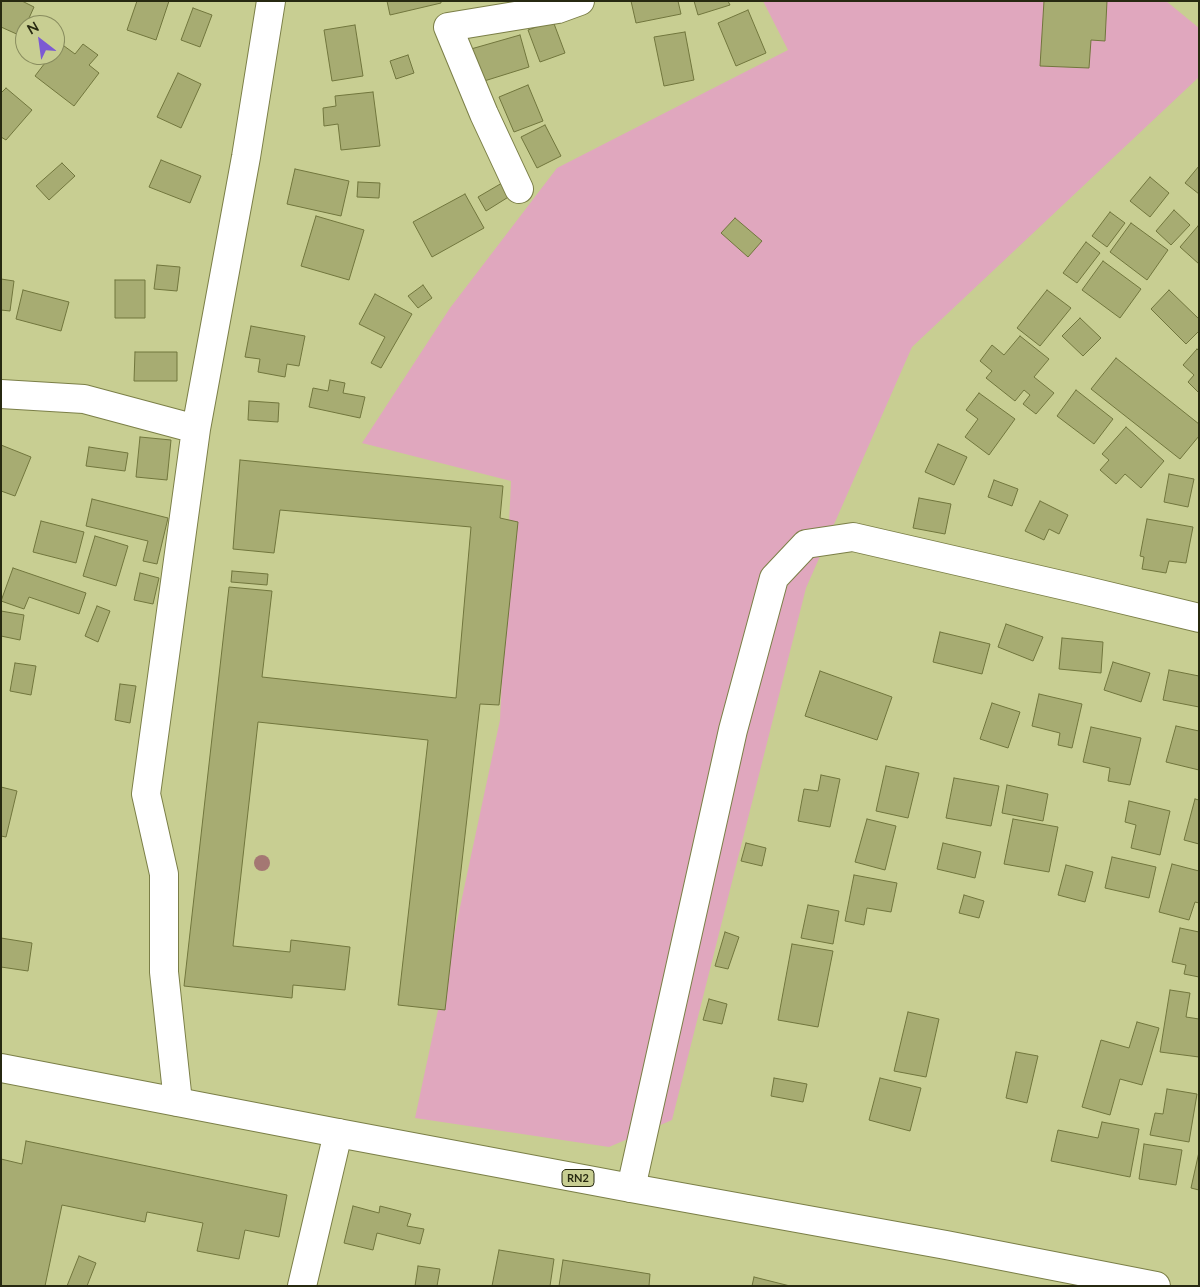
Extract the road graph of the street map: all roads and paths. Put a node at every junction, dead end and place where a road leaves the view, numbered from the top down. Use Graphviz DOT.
graph roads {
  1 [pos="271,1"];
  2 [pos="580,1"];
  3 [pos="519,189"];
  4 [pos="1,394"];
  5 [pos="196,429"];
  6 [pos="1199,618"];
  7 [pos="1,1068"];
  8 [pos="178,1102"];
  9 [pos="338,1133"];
  10 [pos="631,1188"];
  11 [pos="302,1286"];
  12 [pos="1156,1286"];
  1 -- 5 [label="main road"];
  2 -- 3 [label="main road"];
  4 -- 5 [label="main road"];
  5 -- 8 [label="main road"];
  6 -- 10 [label="main road"];
  7 -- 8 [label="main road, RN2"];
  8 -- 9 [label="main road, RN2"];
  9 -- 10 [label="main road, RN2"];
  9 -- 11 [label="main road"];
  10 -- 12 [label="main road, RN2"];
}
